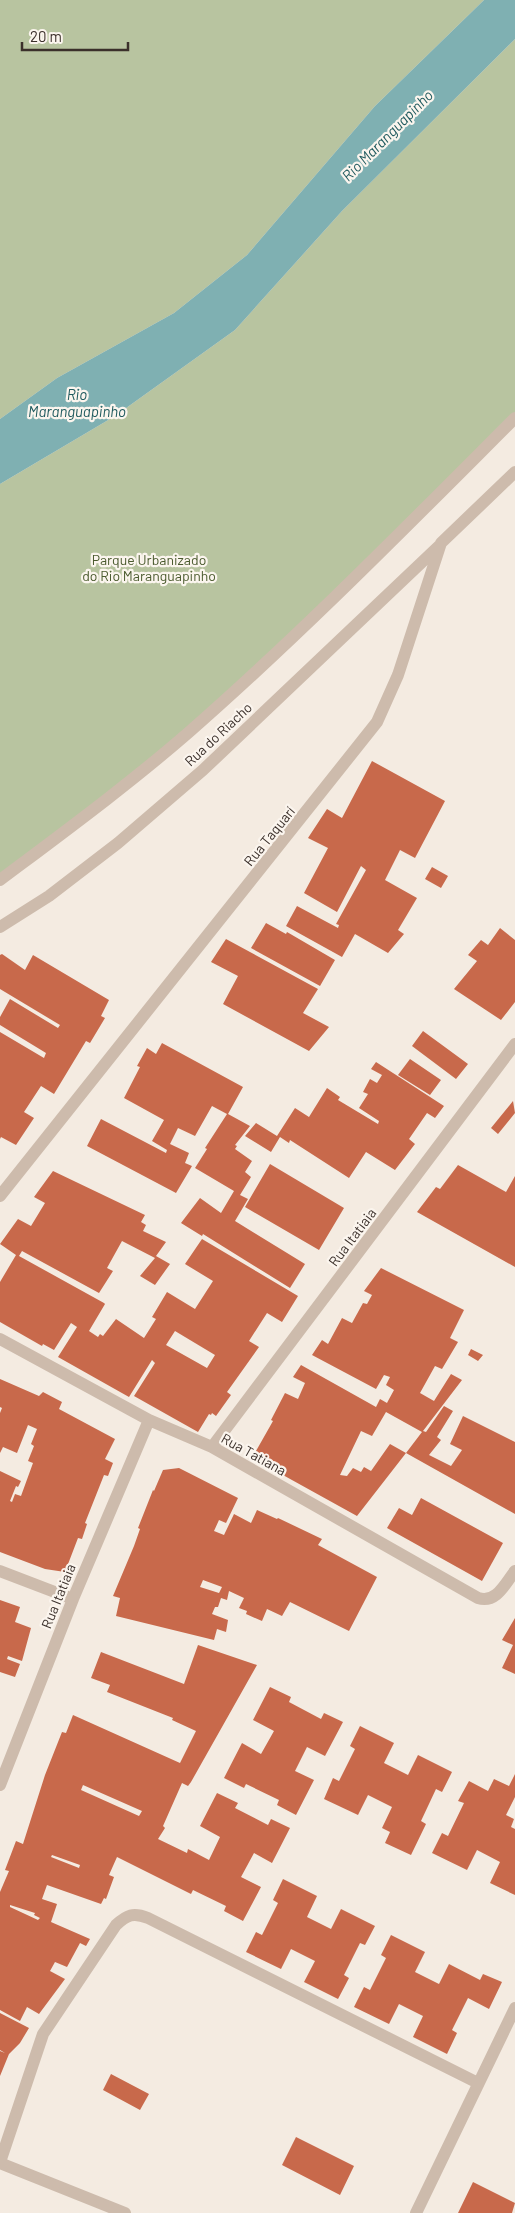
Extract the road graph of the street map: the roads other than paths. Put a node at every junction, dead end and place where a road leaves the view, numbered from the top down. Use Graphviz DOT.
graph roads {
  1 [pos="515,418"];
  2 [pos="515,472"];
  3 [pos="442,543"];
  4 [pos="0,880"];
  5 [pos="0,927"];
  6 [pos="515,1044"];
  7 [pos="0,1196"];
  8 [pos="0,1339"];
  9 [pos="149,1420"];
  10 [pos="212,1447"];
  11 [pos="0,1571"];
  12 [pos="515,1571"];
  13 [pos="73,1599"];
  14 [pos="0,1785"];
  15 [pos="515,2008"];
  16 [pos="478,2083"];
  17 [pos="0,2162"];
  18 [pos="125,2213"];
  19 [pos="416,2213"];
  1 -- 4 [label="street"];
  2 -- 3 [label="street, Rua Taquarí"];
  3 -- 5 [label="street, Rua do Riacho"];
  3 -- 7 [label="street, Rua Taquarí"];
  6 -- 10 [label="street, Rua Itatiaia"];
  8 -- 9 [label="street, Rua Tatiana"];
  9 -- 10 [label="street, Rua Tatiana"];
  9 -- 13 [label="street, Rua Itatiaia"];
  10 -- 12 [label="street, Rua Tatiana"];
  11 -- 13 [label="street"];
  13 -- 14 [label="street, Rua Itatiaia"];
  15 -- 16 [label="street"];
  16 -- 17 [label="street"];
  16 -- 19 [label="street"];
  17 -- 18 [label="street"];
}
